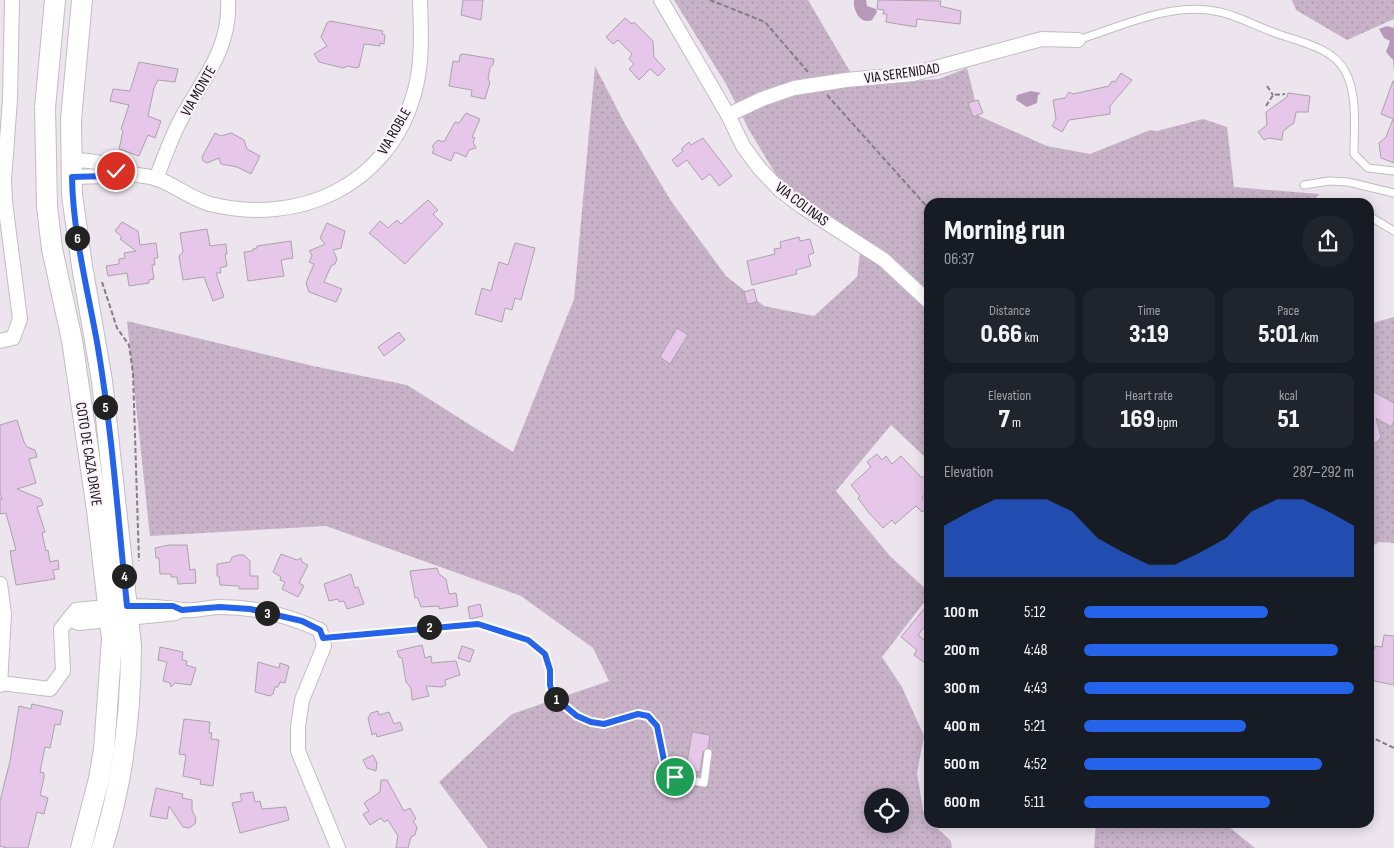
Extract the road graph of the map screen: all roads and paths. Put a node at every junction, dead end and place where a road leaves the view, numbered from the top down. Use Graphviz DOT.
graph roads {
  1 [pos="12,0"];
  2 [pos="55,0"];
  3 [pos="82,0"];
  4 [pos="228,0"];
  5 [pos="420,0"];
  6 [pos="661,0"];
  7 [pos="1078,40"];
  8 [pos="1267,86"];
  9 [pos="1273,94"];
  10 [pos="1286,94"];
  11 [pos="1266,106"];
  12 [pos="728,115"];
  13 [pos="72,168"];
  14 [pos="1394,171"];
  15 [pos="156,178"];
  16 [pos="1304,185"];
  17 [pos="1394,193"];
  18 [pos="1374,219"];
  19 [pos="1394,231"];
  20 [pos="924,297"];
  21 [pos="0,341"];
  22 [pos="0,584"];
  23 [pos="118,612"];
  24 [pos="323,638"];
  25 [pos="0,684"];
  26 [pos="1374,738"];
  27 [pos="1394,748"];
  28 [pos="708,753"];
  29 [pos="81,848"];
  30 [pos="102,848"];
  31 [pos="338,848"];
  1 -- 21 [label="street"];
  2 -- 23 [label="main road, COTO DE CAZA DRIVE"];
  3 -- 13 [label="main road, COTO DE CAZA DRIVE"];
  4 -- 15 [label="street, VIA MONTE"];
  5 -- 15 [label="street, VIA ROBLE"];
  6 -- 12 [label="street, VIA COLINAS"];
  7 -- 12 [label="street, VIA SERENIDAD"];
  7 -- 14 [label="lane"];
  8 -- 9 [label="path"];
  9 -- 10 [label="path"];
  9 -- 11 [label="path"];
  12 -- 20 [label="street, VIA COLINAS"];
  13 -- 15 [label="street, VIA ROBLE"];
  13 -- 23 [label="main road, COTO DE CAZA DRIVE"];
  16 -- 17 [label="lane"];
  18 -- 19 [label="lane"];
  22 -- 25 [label="street"];
  23 -- 24 [label="street"];
  23 -- 25 [label="street"];
  23 -- 29 [label="main road, COTO DE CAZA DRIVE"];
  23 -- 30 [label="main road, COTO DE CAZA DRIVE"];
  24 -- 28 [label="lane"];
  24 -- 31 [label="street"];
  26 -- 27 [label="path"];
}
